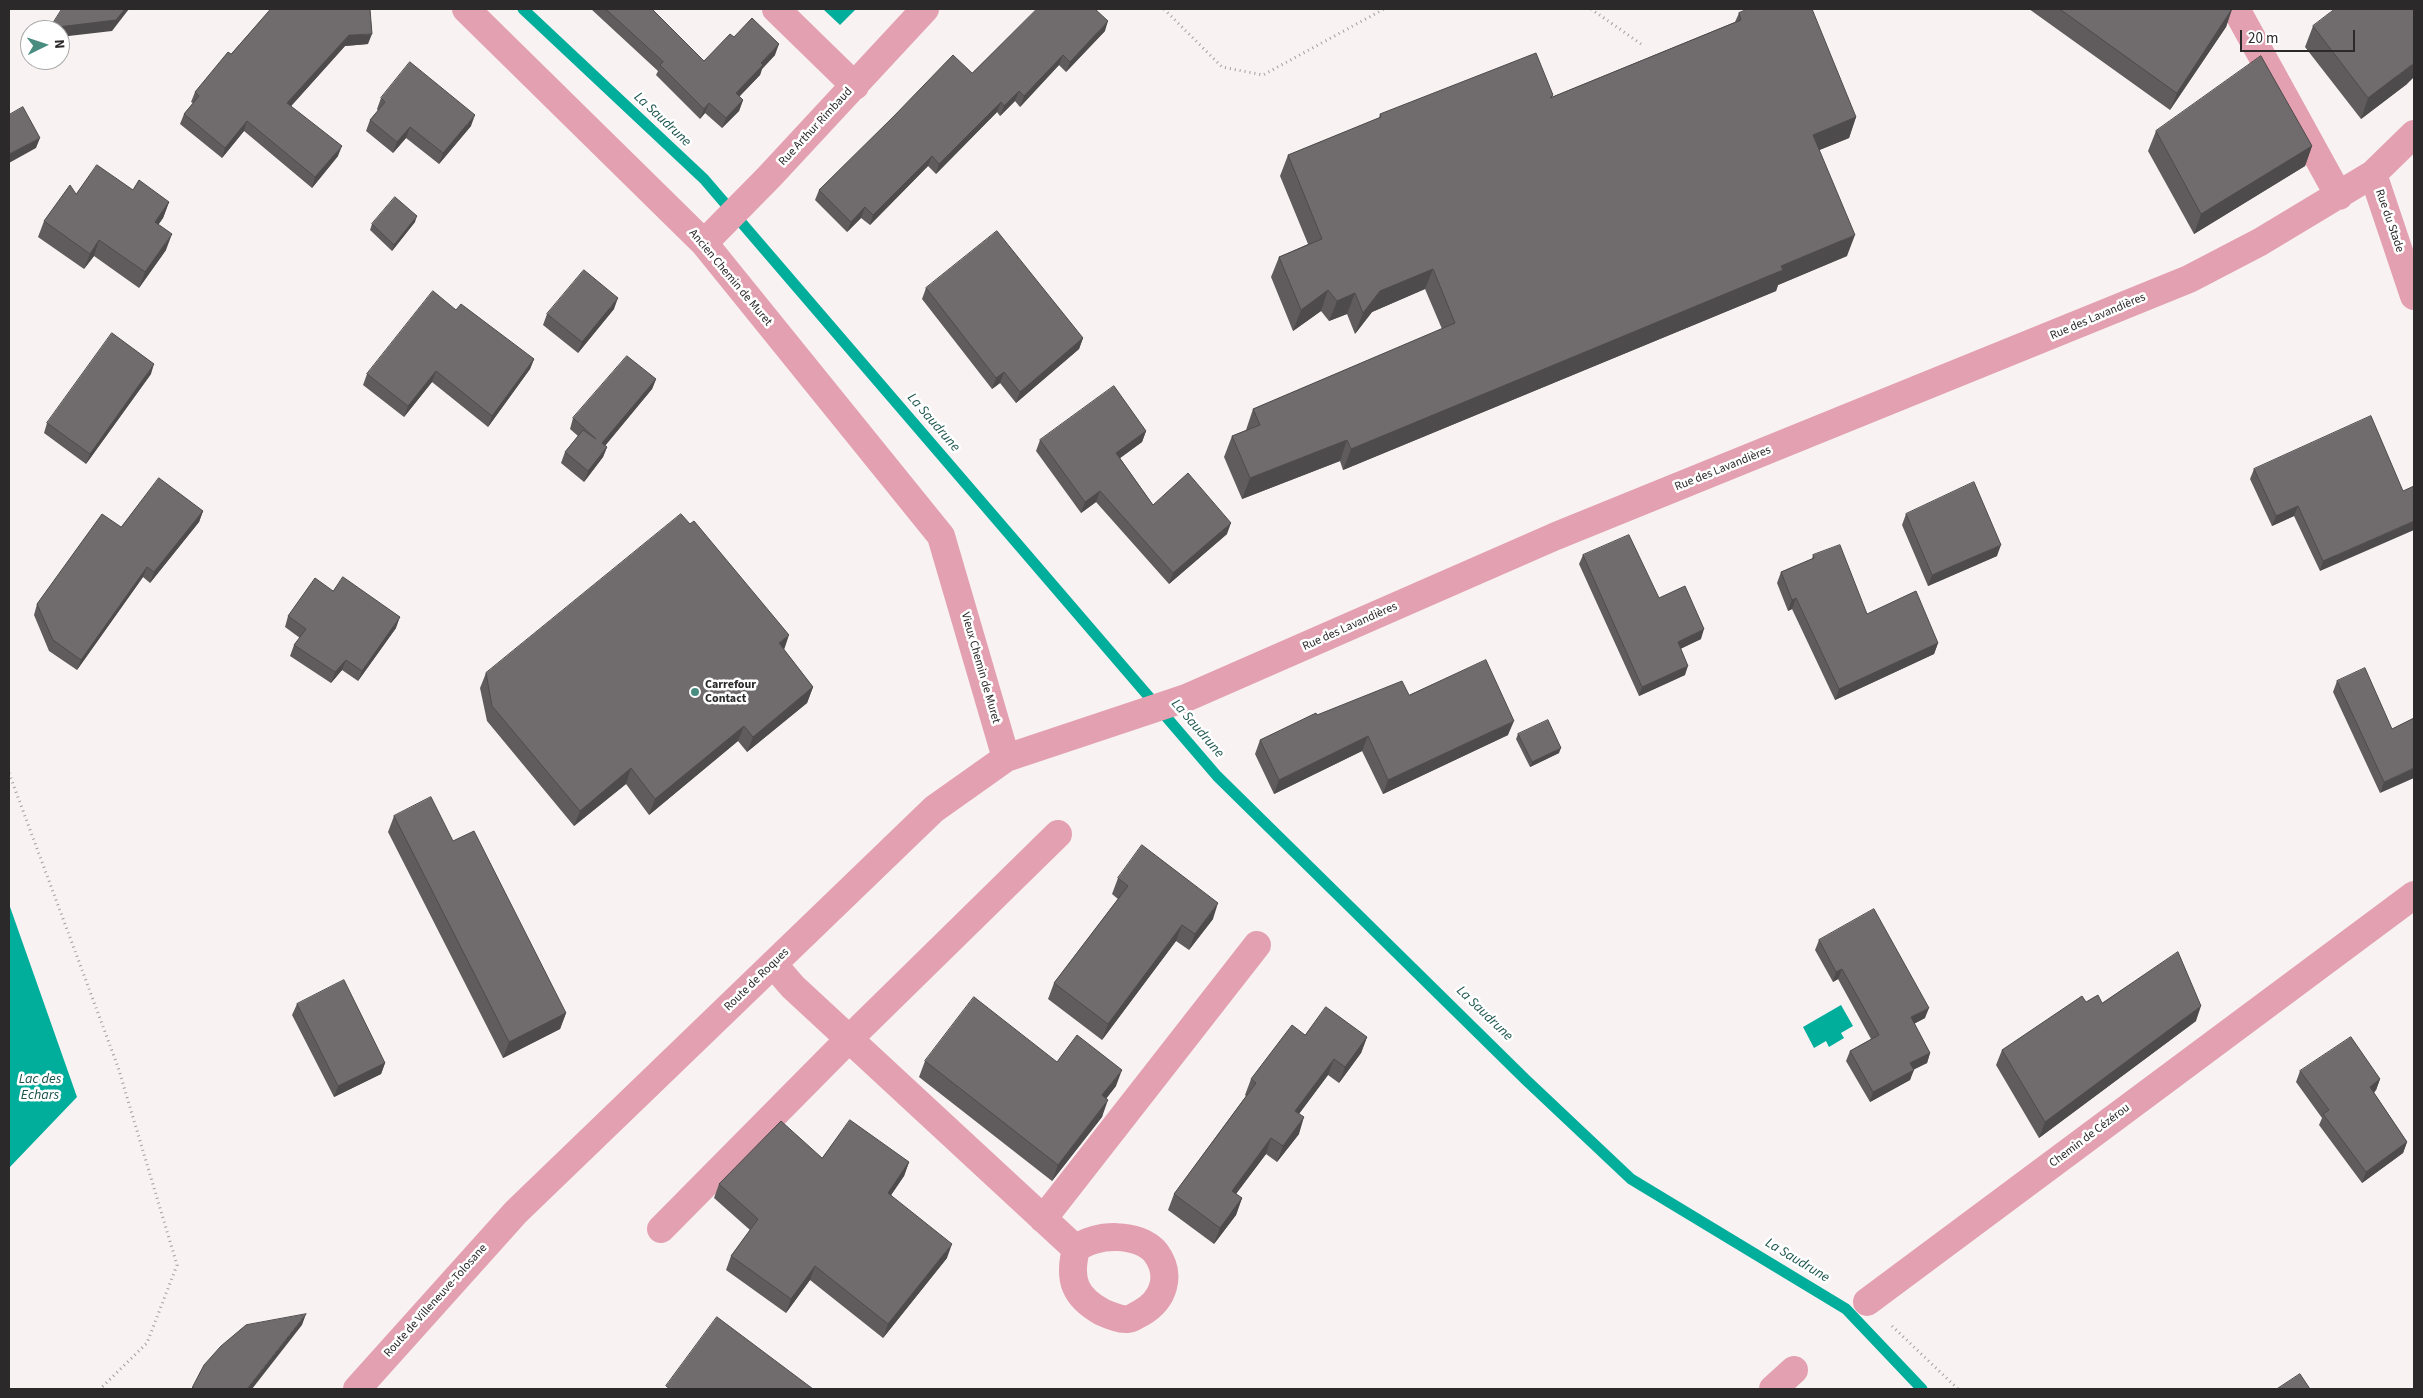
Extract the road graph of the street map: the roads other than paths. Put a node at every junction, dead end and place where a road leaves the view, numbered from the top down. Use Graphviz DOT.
graph roads {
  1 [pos="466,9"];
  2 [pos="776,9"];
  3 [pos="925,9"];
  4 [pos="2236,9"];
  5 [pos="855,86"];
  6 [pos="2414,134"];
  7 [pos="2373,174"];
  8 [pos="2339,196"];
  9 [pos="704,243"];
  10 [pos="2414,296"];
  11 [pos="954,578"];
  12 [pos="1006,758"];
  13 [pos="1058,834"];
  14 [pos="2414,895"];
  15 [pos="1257,945"];
  16 [pos="773,964"];
  17 [pos="849,1038"];
  18 [pos="516,1212"];
  19 [pos="1043,1219"];
  20 [pos="661,1229"];
  21 [pos="1076,1250"];
  22 [pos="1867,1302"];
  23 [pos="1794,1370"];
  24 [pos="357,1389"];
  25 [pos="1772,1389"];
  1 -- 9 [label="street, Ancien Chemin de Muret"];
  2 -- 5 [label="street"];
  3 -- 5 [label="street, Rue Arthur Rimbaud"];
  4 -- 8 [label="street"];
  5 -- 9 [label="street, Rue Arthur Rimbaud"];
  6 -- 7 [label="street, Rue des Lavandières"];
  7 -- 8 [label="street, Rue des Lavandières"];
  7 -- 10 [label="street, Rue du Stade"];
  8 -- 12 [label="street, Rue des Lavandières"];
  9 -- 11 [label="street, Ancien Chemin de Muret"];
  11 -- 12 [label="street, Vieux Chemin de Muret"];
  12 -- 16 [label="street, Route de Roques"];
  13 -- 17 [label="street"];
  14 -- 22 [label="street, Chemin de Cézérou"];
  15 -- 19 [label="street"];
  16 -- 17 [label="street"];
  16 -- 18 [label="street, Route de Roques"];
  17 -- 19 [label="street"];
  17 -- 20 [label="street"];
  18 -- 24 [label="street, Route de Villeneuve-Tolosane"];
  19 -- 21 [label="street"];
  23 -- 25 [label="street"];
}
